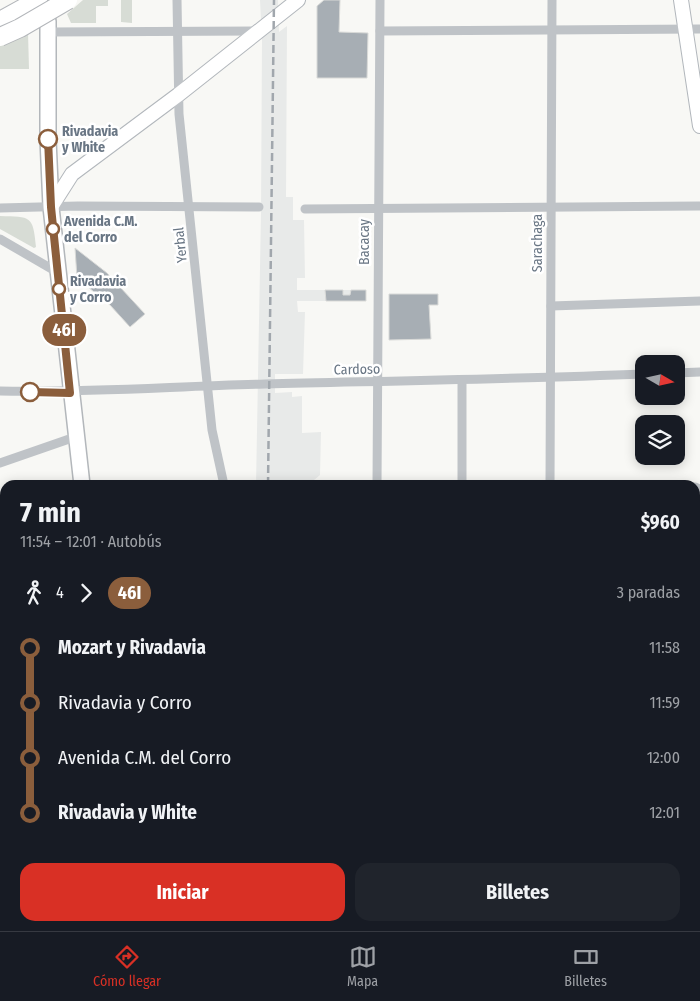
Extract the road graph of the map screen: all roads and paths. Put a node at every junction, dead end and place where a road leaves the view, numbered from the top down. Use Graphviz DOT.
graph roads {
  1 [pos="38,0"];
  2 [pos="68,0"];
  3 [pos="177,0"];
  4 [pos="298,0"];
  5 [pos="380,0"];
  6 [pos="552,0"];
  7 [pos="681,0"];
  8 [pos="0,21"];
  9 [pos="48,26"];
  10 [pos="700,29"];
  11 [pos="552,30"];
  12 [pos="685,30"];
  13 [pos="177,31"];
  14 [pos="257,31"];
  15 [pos="380,31"];
  16 [pos="0,37"];
  17 [pos="178,95"];
  18 [pos="700,126"];
  19 [pos="551,206"];
  20 [pos="700,206"];
  21 [pos="51,207"];
  22 [pos="190,207"];
  23 [pos="259,207"];
  24 [pos="0,208"];
  25 [pos="305,208"];
  26 [pos="378,209"];
  27 [pos="0,238"];
  28 [pos="58,272"];
  29 [pos="700,301"];
  30 [pos="551,306"];
  31 [pos="700,372"];
  32 [pos="685,373"];
  33 [pos="635,374"];
  34 [pos="550,378"];
  35 [pos="462,380"];
  36 [pos="378,382"];
  37 [pos="208,387"];
  38 [pos="0,391"];
  39 [pos="70,393"];
  40 [pos="75,437"];
  41 [pos="0,463"];
  42 [pos="81,480"];
  43 [pos="223,480"];
  44 [pos="377,480"];
  45 [pos="462,480"];
  46 [pos="550,480"];
  1 -- 8 [label="highway"];
  2 -- 16 [label="highway, bridge"];
  3 -- 13 [label="street, Yerbal"];
  4 -- 14 [label="street"];
  5 -- 15 [label="street, Bacacay"];
  6 -- 11 [label="street, Sarachaga"];
  7 -- 12 [label="street"];
  9 -- 13 [label="street"];
  9 -- 21 [label="main road"];
  10 -- 12 [label="street"];
  11 -- 12 [label="street"];
  11 -- 15 [label="street"];
  11 -- 19 [label="street, Sarachaga"];
  12 -- 18 [label="street"];
  13 -- 14 [label="street"];
  13 -- 17 [label="street, Yerbal"];
  14 -- 17 [label="street"];
  15 -- 26 [label="street, Bacacay"];
  17 -- 21 [label="street"];
  17 -- 22 [label="street, Yerbal"];
  19 -- 20 [label="street"];
  19 -- 26 [label="street"];
  19 -- 30 [label="street, Sarachaga"];
  21 -- 22 [label="street"];
  21 -- 24 [label="street"];
  21 -- 28 [label="main road"];
  22 -- 23 [label="street"];
  22 -- 37 [label="street, Yerbal"];
  25 -- 26 [label="street"];
  26 -- 36 [label="street, Bacacay"];
  27 -- 28 [label="street"];
  28 -- 39 [label="main road"];
  29 -- 30 [label="street"];
  30 -- 34 [label="street, Sarachaga"];
  31 -- 32 [label="street"];
  33 -- 34 [label="street, Cardoso"];
  34 -- 35 [label="street, Cardoso"];
  34 -- 46 [label="street, Sarachaga"];
  35 -- 36 [label="street, Cardoso"];
  35 -- 45 [label="street"];
  36 -- 37 [label="street, Cardoso"];
  36 -- 44 [label="street, Bacacay"];
  37 -- 39 [label="street, Cardoso"];
  37 -- 43 [label="street, Yerbal"];
  38 -- 39 [label="street, Cardoso"];
  39 -- 40 [label="main road"];
  40 -- 41 [label="street"];
  40 -- 42 [label="main road"];
}
